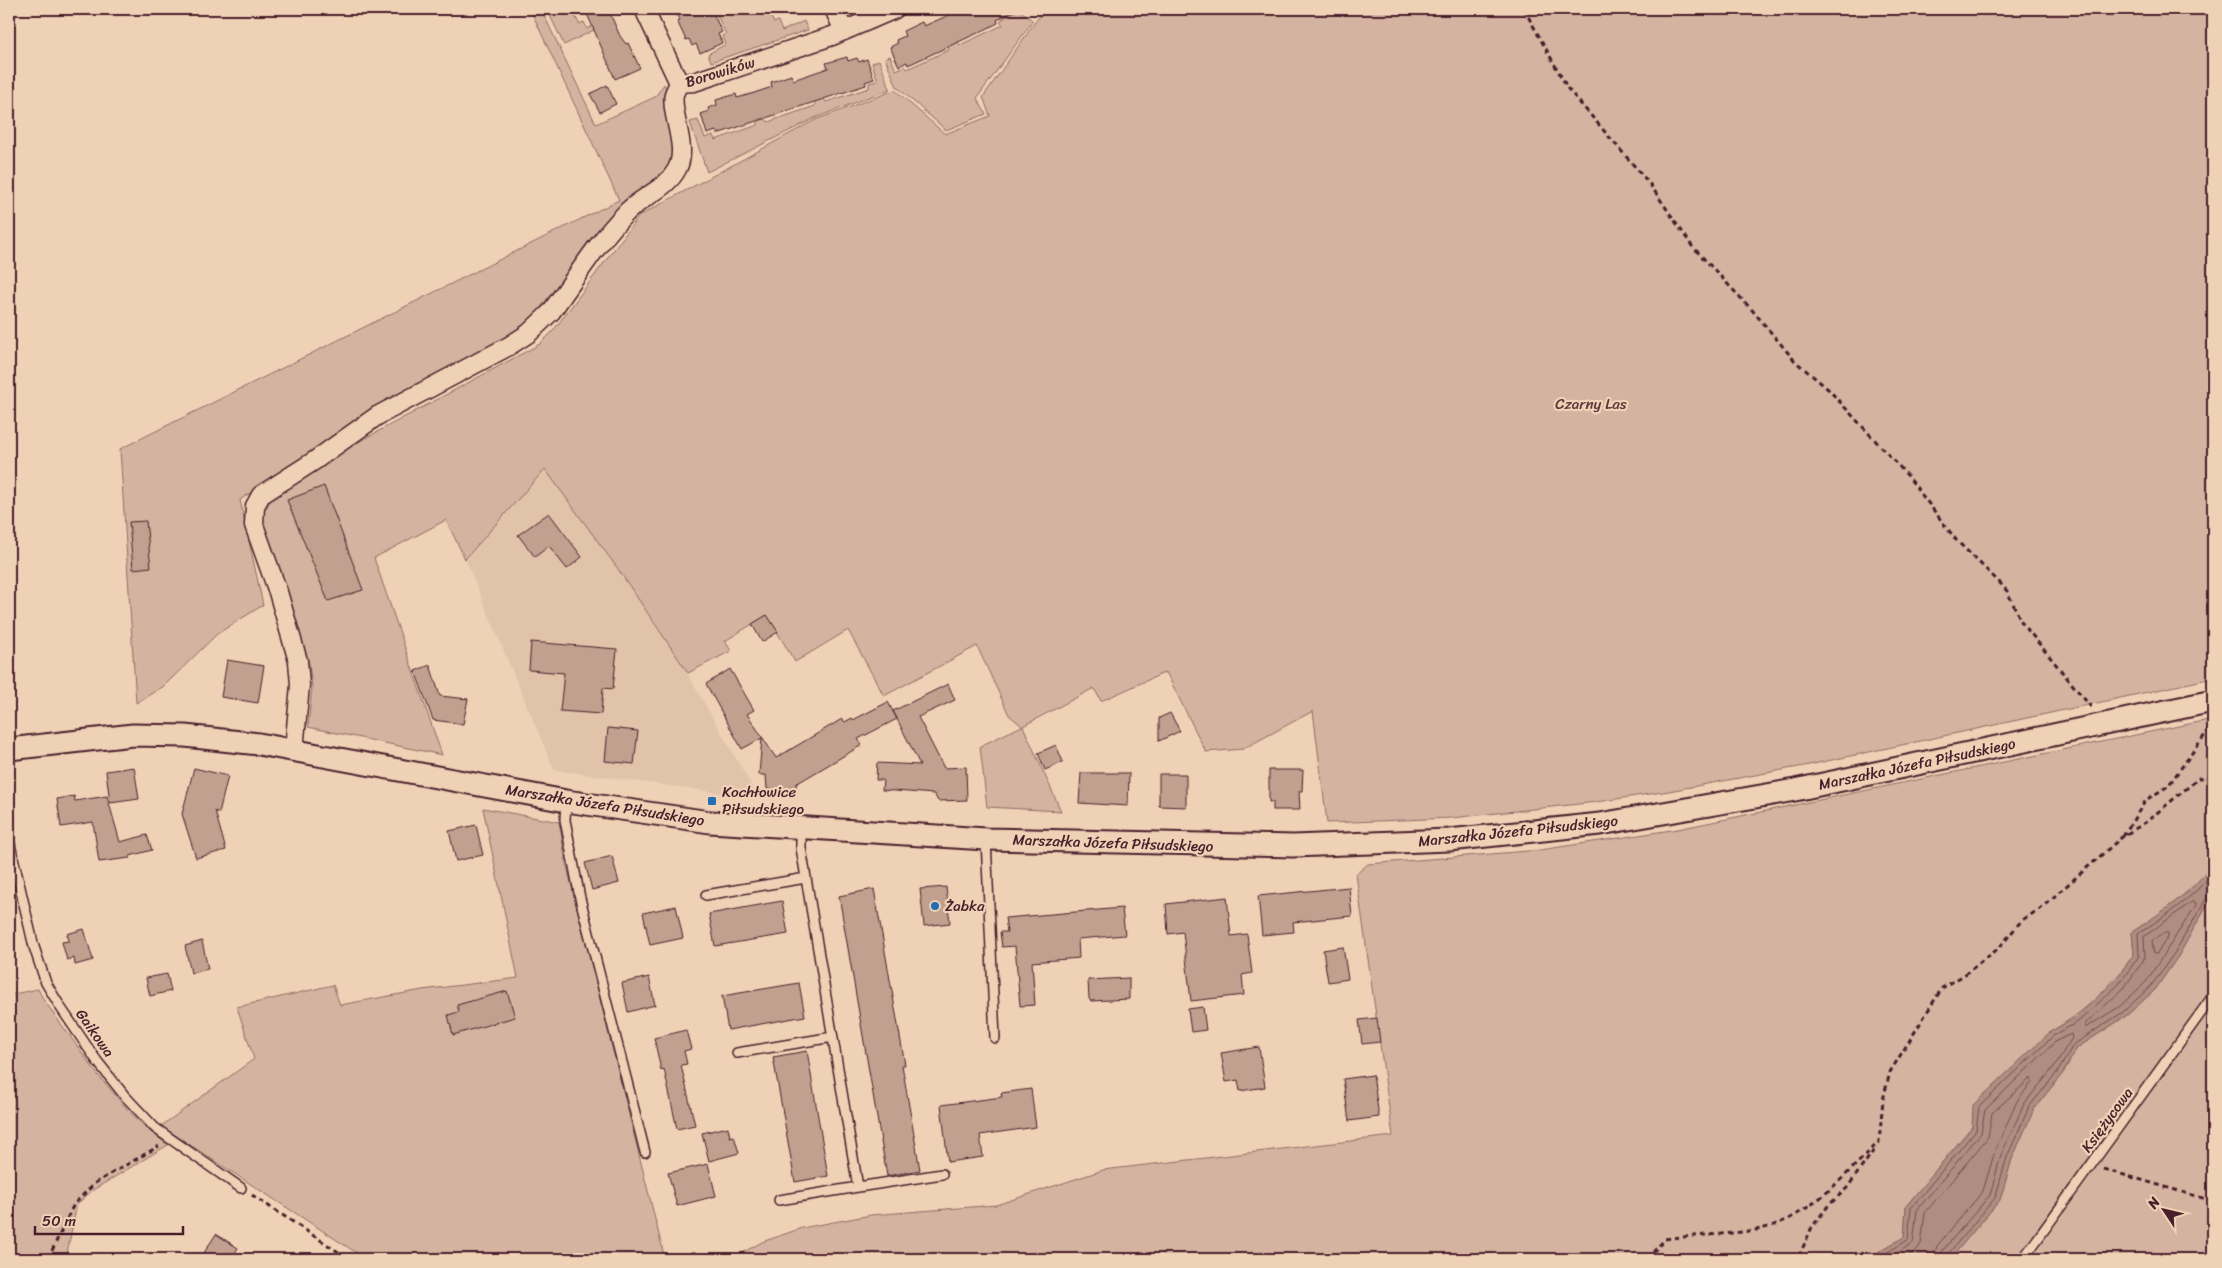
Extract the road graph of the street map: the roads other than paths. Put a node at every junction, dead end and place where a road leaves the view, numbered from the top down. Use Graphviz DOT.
graph roads {
  1 [pos="644,9"];
  2 [pos="834,9"];
  3 [pos="895,9"];
  4 [pos="844,31"];
  5 [pos="679,84"];
  6 [pos="2213,701"];
  7 [pos="9,749"];
  8 [pos="294,750"];
  9 [pos="566,800"];
  10 [pos="801,829"];
  11 [pos="986,839"];
  12 [pos="9,840"];
  13 [pos="806,878"];
  14 [pos="706,895"];
  15 [pos="2213,996"];
  16 [pos="833,1037"];
  17 [pos="995,1038"];
  18 [pos="737,1053"];
  19 [pos="645,1152"];
  20 [pos="942,1174"];
  21 [pos="858,1187"];
  22 [pos="241,1188"];
  23 [pos="779,1200"];
  24 [pos="2023,1259"];
  1 -- 5 [label="street"];
  2 -- 4 [label="street"];
  3 -- 4 [label="street, Borowików"];
  4 -- 5 [label="street, Borowików"];
  5 -- 8 [label="street, Borowików"];
  6 -- 11 [label="street, Marszałka Józefa Piłsudskiego"];
  7 -- 8 [label="street, Marszałka Józefa Piłsudskiego"];
  8 -- 9 [label="street, Marszałka Józefa Piłsudskiego"];
  9 -- 10 [label="street, Marszałka Józefa Piłsudskiego"];
  9 -- 19 [label="lane"];
  10 -- 11 [label="street, Marszałka Józefa Piłsudskiego"];
  10 -- 13 [label="lane"];
  11 -- 17 [label="lane"];
  12 -- 22 [label="lane, Gaikowa"];
  13 -- 14 [label="lane"];
  13 -- 16 [label="lane"];
  15 -- 24 [label="lane, Księżycowa"];
  16 -- 18 [label="lane"];
  16 -- 21 [label="lane"];
  20 -- 21 [label="lane"];
  21 -- 23 [label="lane"];
}
